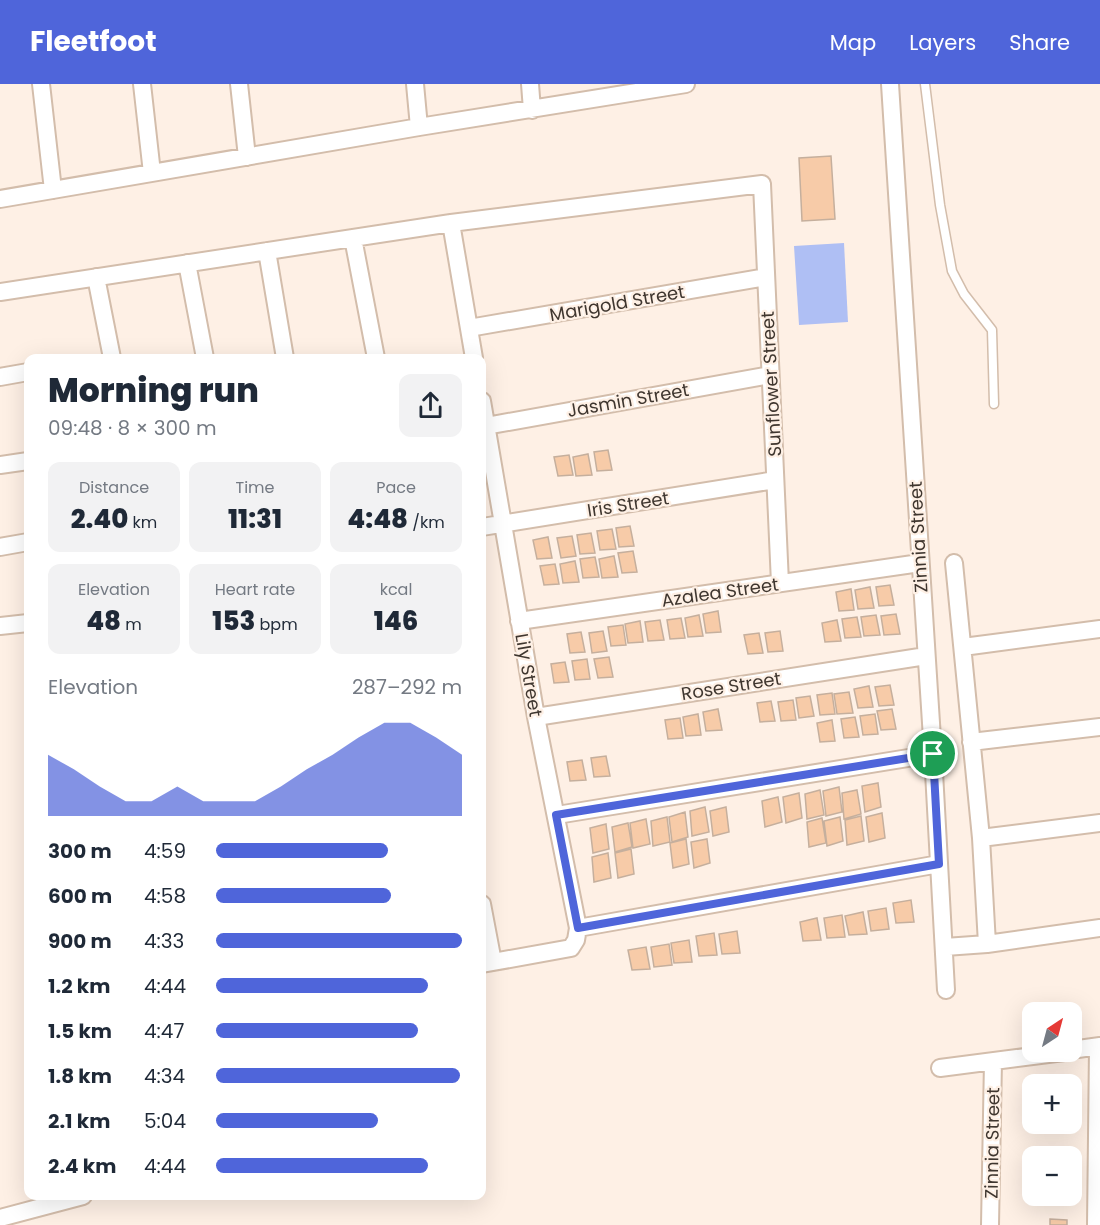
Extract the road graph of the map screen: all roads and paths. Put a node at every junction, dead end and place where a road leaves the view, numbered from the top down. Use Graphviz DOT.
graph roads {
  1 [pos="41,84"];
  2 [pos="142,84"];
  3 [pos="239,84"];
  4 [pos="416,84"];
  5 [pos="531,84"];
  6 [pos="686,84"];
  7 [pos="890,84"];
  8 [pos="925,84"];
  9 [pos="629,88"];
  10 [pos="532,110"];
  11 [pos="419,127"];
  12 [pos="247,157"];
  13 [pos="152,173"];
  14 [pos="53,190"];
  15 [pos="0,200"];
  16 [pos="451,223"];
  17 [pos="353,238"];
  18 [pos="267,251"];
  19 [pos="187,263"];
  20 [pos="96,277"];
  21 [pos="766,277"];
  22 [pos="0,292"];
  23 [pos="469,328"];
  24 [pos="110,354"];
  25 [pos="204,354"];
  26 [pos="284,354"];
  27 [pos="375,354"];
  28 [pos="473,354"];
  29 [pos="24,373"];
  30 [pos="770,375"];
  31 [pos="0,377"];
  32 [pos="994,404"];
  33 [pos="486,426"];
  34 [pos="24,462"];
  35 [pos="0,465"];
  36 [pos="775,480"];
  37 [pos="503,524"];
  38 [pos="486,526"];
  39 [pos="24,543"];
  40 [pos="0,547"];
  41 [pos="920,563"];
  42 [pos="954,563"];
  43 [pos="780,583"];
  44 [pos="519,621"];
  45 [pos="24,623"];
  46 [pos="0,626"];
  47 [pos="1100,629"];
  48 [pos="963,647"];
  49 [pos="926,656"];
  50 [pos="536,717"];
  51 [pos="1100,727"];
  52 [pos="971,742"];
  53 [pos="933,754"];
  54 [pos="556,815"];
  55 [pos="1100,823"];
  56 [pos="981,838"];
  57 [pos="939,864"];
  58 [pos="578,928"];
  59 [pos="1100,928"];
  60 [pos="987,944"];
  61 [pos="945,947"];
  62 [pos="487,963"];
  63 [pos="946,990"];
  64 [pos="1099,1047"];
  65 [pos="1082,1049"];
  66 [pos="1022,1057"];
  67 [pos="993,1061"];
  68 [pos="940,1068"];
  69 [pos="68,1200"];
  70 [pos="0,1218"];
  71 [pos="990,1225"];
  72 [pos="1096,1225"];
  1 -- 14 [label="street"];
  2 -- 13 [label="street"];
  3 -- 12 [label="street"];
  4 -- 11 [label="street"];
  5 -- 10 [label="street"];
  6 -- 9 [label="street"];
  7 -- 41 [label="street, Zinnia Street"];
  8 -- 32 [label="lane"];
  9 -- 10 [label="street"];
  10 -- 11 [label="street"];
  11 -- 12 [label="street"];
  12 -- 13 [label="street"];
  13 -- 14 [label="street"];
  14 -- 15 [label="street"];
  16 -- 17 [label="street"];
  16 -- 21 [label="street, Sunflower Street"];
  16 -- 23 [label="street"];
  17 -- 18 [label="street"];
  17 -- 27 [label="street"];
  18 -- 19 [label="street"];
  18 -- 26 [label="street"];
  19 -- 20 [label="street"];
  19 -- 25 [label="street"];
  20 -- 22 [label="street"];
  20 -- 24 [label="street"];
  21 -- 23 [label="street, Marigold Street"];
  21 -- 30 [label="street, Sunflower Street"];
  23 -- 28 [label="street"];
  29 -- 31 [label="street"];
  30 -- 33 [label="street, Jasmin Street"];
  30 -- 36 [label="street, Sunflower Street"];
  33 -- 37 [label="street, Lily Street"];
  34 -- 35 [label="street"];
  36 -- 37 [label="street, Iris Street"];
  36 -- 43 [label="street, Sunflower Street"];
  37 -- 38 [label="street, Iris Street"];
  37 -- 44 [label="street, Lily Street"];
  39 -- 40 [label="street"];
  41 -- 43 [label="street, Azalea Street"];
  41 -- 49 [label="street, Zinnia Street"];
  42 -- 48 [label="street"];
  43 -- 44 [label="street, Azalea Street"];
  44 -- 50 [label="street, Lily Street"];
  45 -- 46 [label="street"];
  47 -- 48 [label="street"];
  48 -- 52 [label="street"];
  49 -- 50 [label="street, Rose Street"];
  49 -- 53 [label="street, Zinnia Street"];
  50 -- 54 [label="street, Lily Street"];
  51 -- 52 [label="street"];
  52 -- 56 [label="street"];
  53 -- 54 [label="street"];
  53 -- 57 [label="street, Zinnia Street"];
  54 -- 58 [label="street, Lily Street"];
  55 -- 56 [label="street"];
  56 -- 60 [label="street"];
  57 -- 58 [label="street"];
  57 -- 61 [label="street, Zinnia Street"];
  58 -- 62 [label="street"];
  59 -- 60 [label="street"];
  60 -- 61 [label="street"];
  61 -- 63 [label="street, Zinnia Street"];
  64 -- 65 [label="street"];
  64 -- 72 [label="street"];
  66 -- 67 [label="street"];
  67 -- 68 [label="street"];
  67 -- 71 [label="street, Zinnia Street"];
  69 -- 70 [label="street"];
}
